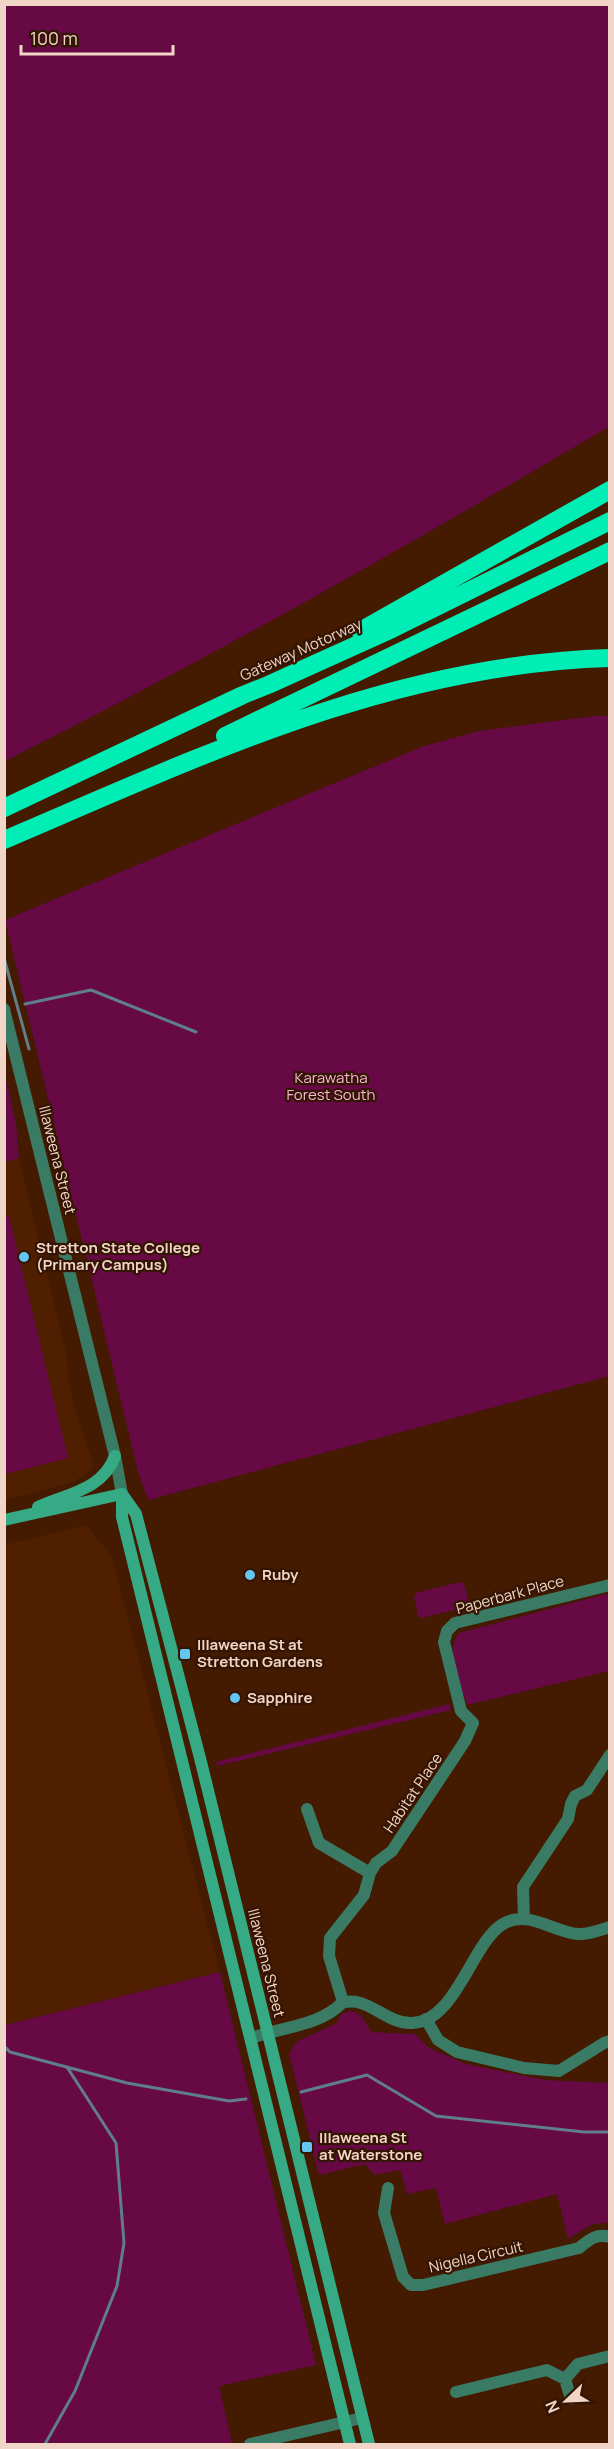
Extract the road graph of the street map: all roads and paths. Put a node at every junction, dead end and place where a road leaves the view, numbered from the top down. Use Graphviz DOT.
graph roads {
  1 [pos="609,490"];
  2 [pos="609,521"];
  3 [pos="609,551"];
  4 [pos="609,658"];
  5 [pos="243,695"];
  6 [pos="139,781"];
  7 [pos="4,808"];
  8 [pos="7,839"];
  9 [pos="4,1009"];
  10 [pos="115,1456"];
  11 [pos="122,1494"];
  12 [pos="18,1517"];
  13 [pos="4,1520"];
  14 [pos="609,1585"];
  15 [pos="473,1723"];
  16 [pos="609,1755"];
  17 [pos="200,1758"];
  18 [pos="183,1762"];
  19 [pos="308,1809"];
  20 [pos="370,1873"];
  21 [pos="524,1919"];
  22 [pos="609,1927"];
  23 [pos="244,1938"];
  24 [pos="230,1952"];
  25 [pos="343,2002"];
  26 [pos="426,2019"];
  27 [pos="268,2032"];
  28 [pos="251,2038"];
  29 [pos="609,2041"];
  30 [pos="388,2188"];
  31 [pos="609,2237"];
  32 [pos="609,2356"];
  33 [pos="565,2379"];
  34 [pos="456,2392"];
  35 [pos="571,2399"];
  36 [pos="362,2418"];
  37 [pos="344,2421"];
  38 [pos="250,2445"];
  39 [pos="350,2445"];
  40 [pos="369,2445"];
  1 -- 5 [label="highway"];
  2 -- 5 [label="highway, Gateway Motorway"];
  3 -- 6 [label="highway"];
  4 -- 6 [label="highway"];
  5 -- 7 [label="highway, Gateway Motorway"];
  6 -- 8 [label="highway"];
  9 -- 10 [label="street, Illaweena Street"];
  10 -- 11 [label="street, Illaweena Street"];
  10 -- 12 [label="main road"];
  11 -- 12 [label="main road"];
  11 -- 17 [label="main road, Illaweena Street"];
  11 -- 18 [label="main road, Illaweena Street"];
  12 -- 13 [label="main road"];
  14 -- 15 [label="street, Paperbark Place"];
  15 -- 20 [label="street, Habitat Place"];
  16 -- 21 [label="street"];
  17 -- 18 [label="main road"];
  17 -- 23 [label="main road, Illaweena Street"];
  18 -- 24 [label="main road, Illaweena Street"];
  19 -- 20 [label="street"];
  20 -- 25 [label="street, Habitat Place"];
  21 -- 22 [label="street"];
  21 -- 26 [label="street"];
  23 -- 24 [label="main road"];
  23 -- 27 [label="main road, Illaweena Street"];
  24 -- 28 [label="main road, Illaweena Street"];
  25 -- 26 [label="street"];
  25 -- 27 [label="street"];
  26 -- 29 [label="street"];
  27 -- 28 [label="street"];
  27 -- 36 [label="main road, Illaweena Street"];
  28 -- 37 [label="main road, Illaweena Street"];
  30 -- 31 [label="street, Nigella Circuit"];
  32 -- 33 [label="street"];
  33 -- 34 [label="street"];
  33 -- 35 [label="street"];
  36 -- 37 [label="street"];
  36 -- 40 [label="main road, Illaweena Street"];
  37 -- 38 [label="street"];
  37 -- 39 [label="main road, Illaweena Street"];
}
